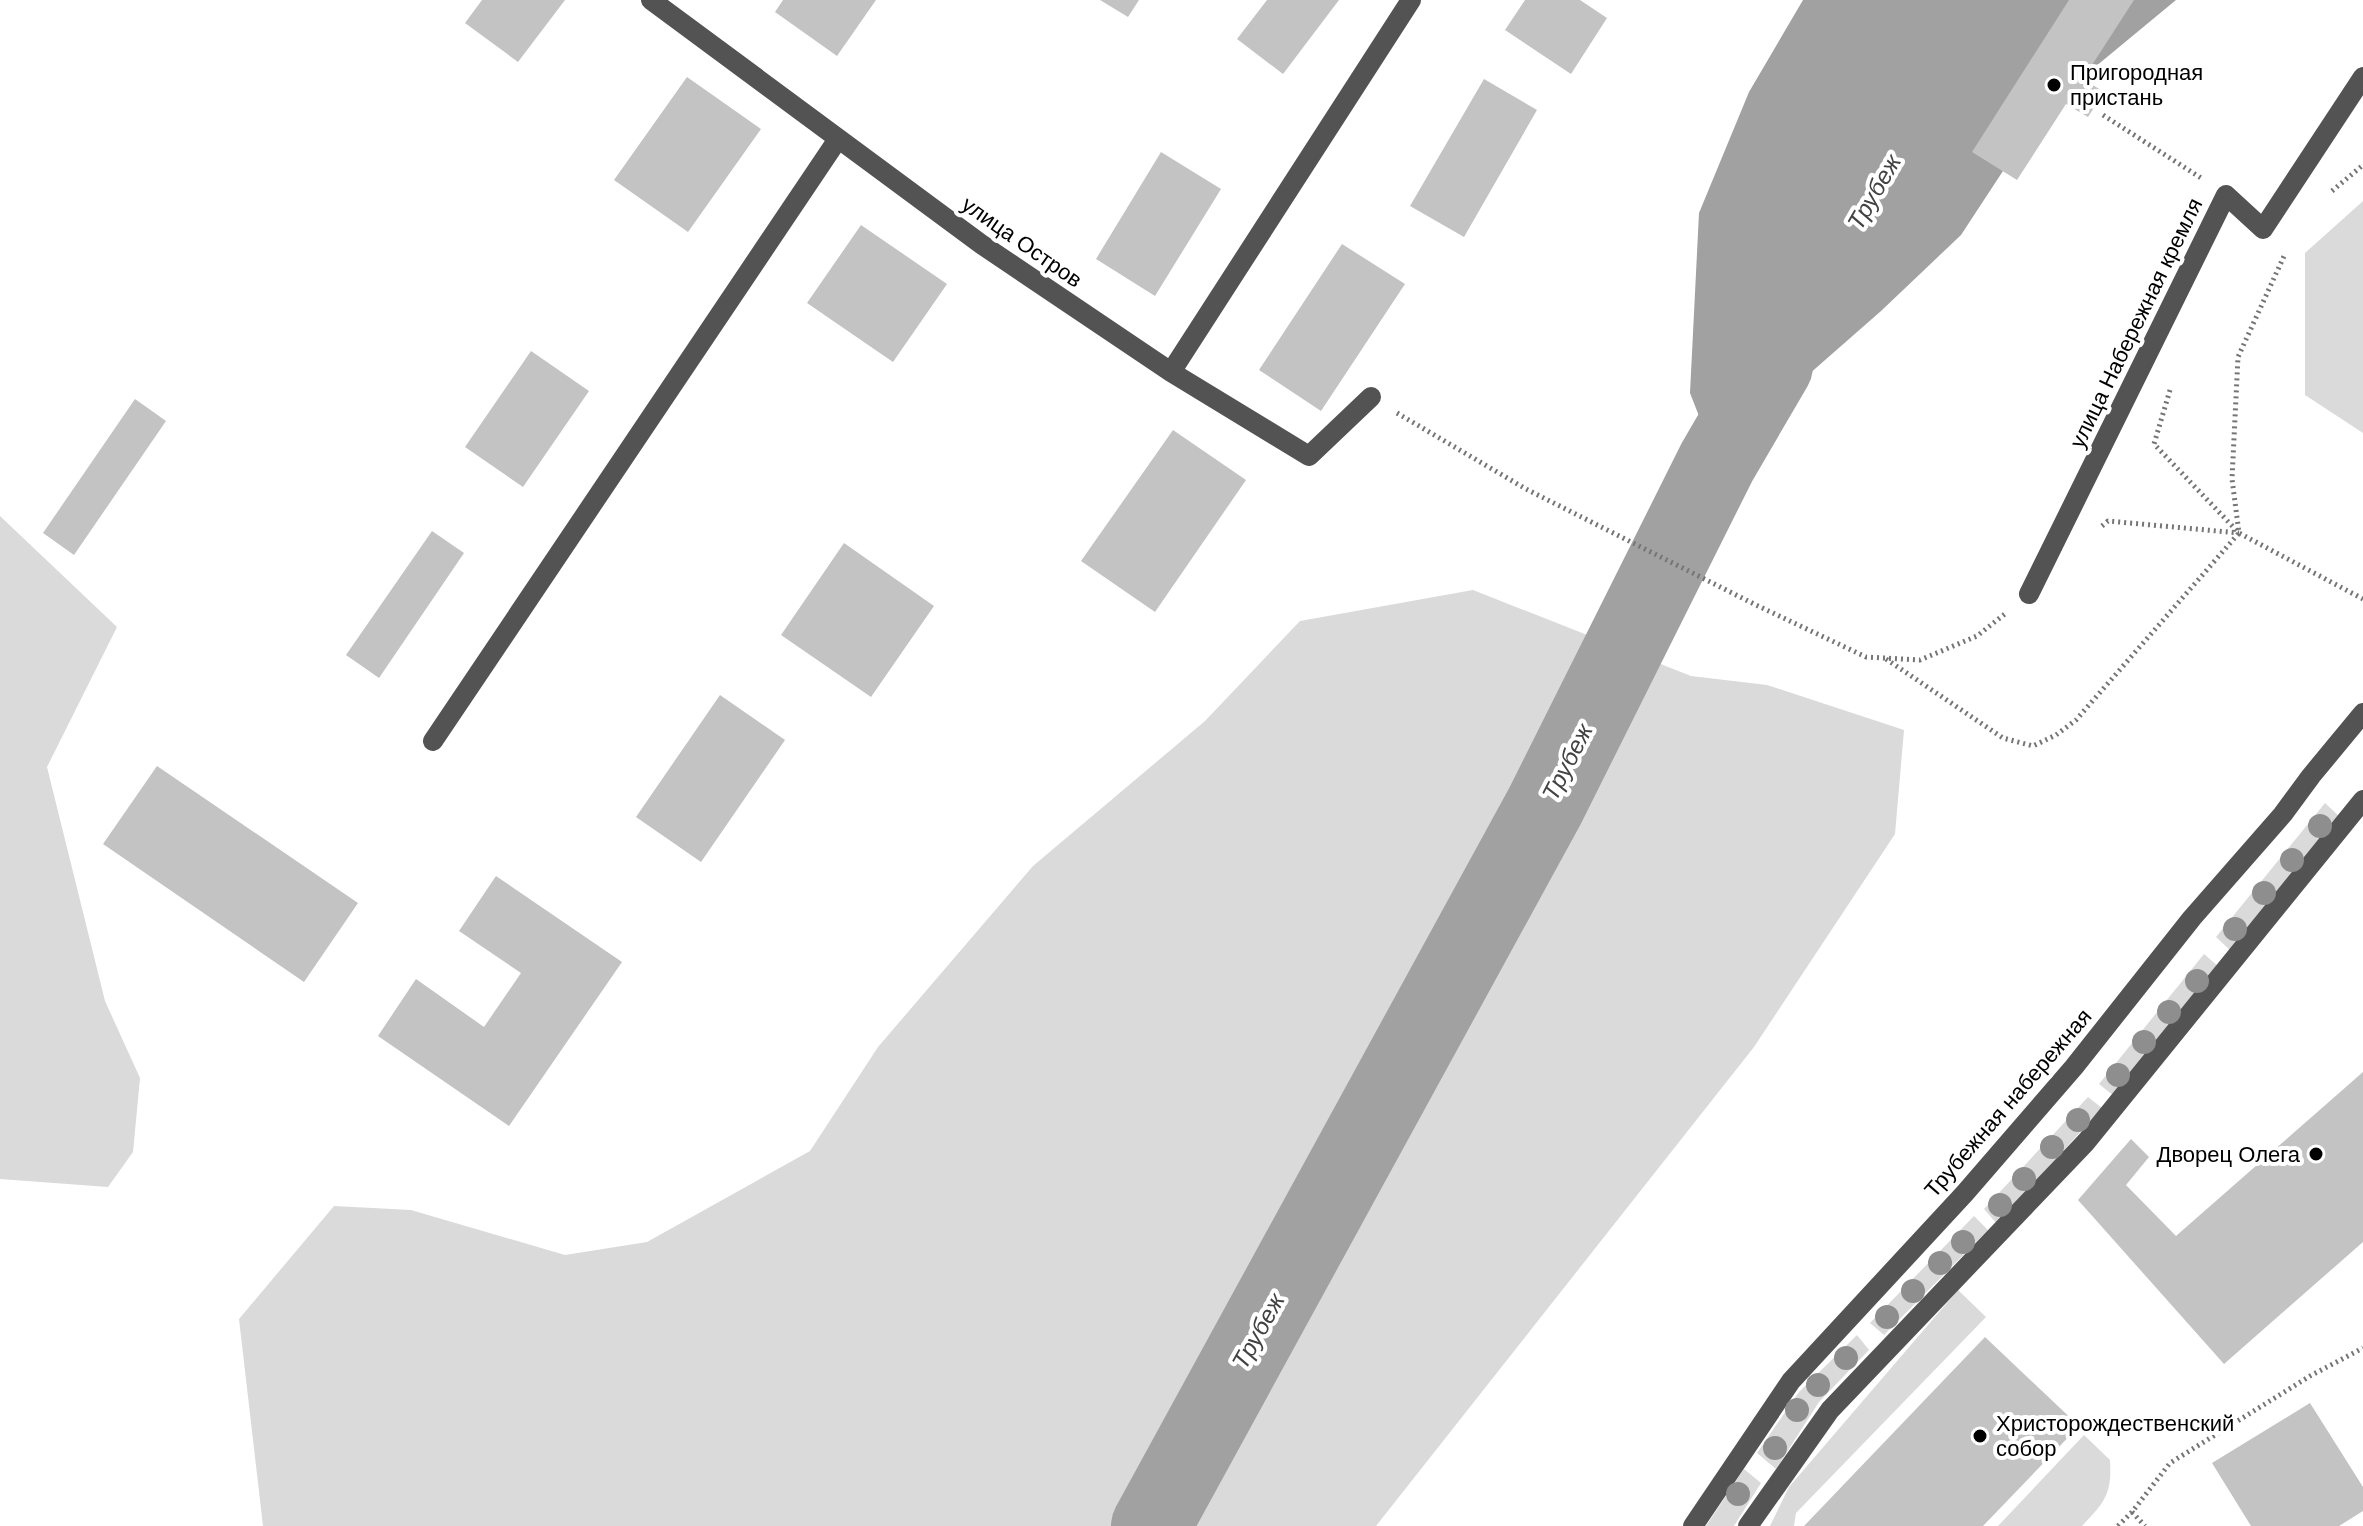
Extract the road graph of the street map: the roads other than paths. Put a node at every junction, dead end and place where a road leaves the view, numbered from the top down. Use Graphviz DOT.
graph roads {
  1 [pos="651,0"];
  2 [pos="1411,0"];
  3 [pos="2363,77"];
  4 [pos="838,139"];
  5 [pos="1171,372"];
  6 [pos="1371,397"];
  7 [pos="2029,594"];
  8 [pos="2363,713"];
  9 [pos="433,741"];
  10 [pos="2363,800"];
  11 [pos="1693,1526"];
  12 [pos="1748,1526"];
  1 -- 4 [label="street, улица Остров"];
  2 -- 5 [label="street"];
  3 -- 7 [label="street, улица Набережная кремля"];
  4 -- 5 [label="street, улица Остров"];
  4 -- 9 [label="street"];
  5 -- 6 [label="street, улица Остров"];
  8 -- 11 [label="street, Трубежная набережная"];
  10 -- 12 [label="street"];
}
